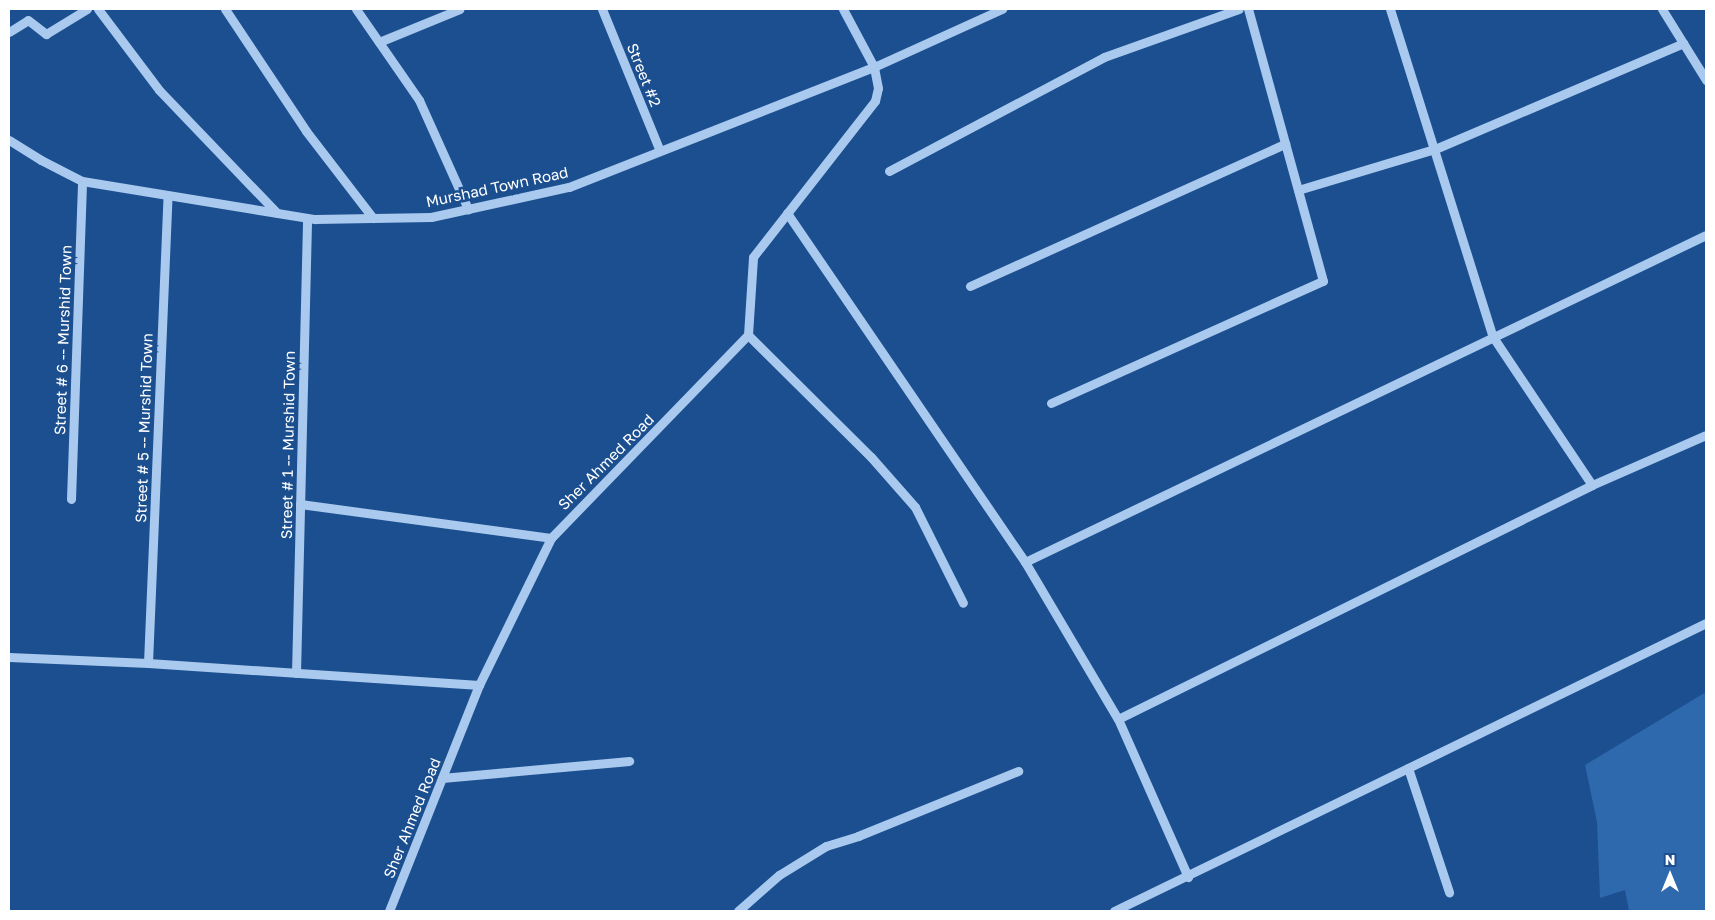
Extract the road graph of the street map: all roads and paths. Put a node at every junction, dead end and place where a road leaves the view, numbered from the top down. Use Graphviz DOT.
graph roads {
  1 [pos="87,9"];
  2 [pos="98,9"];
  3 [pos="225,9"];
  4 [pos="356,9"];
  5 [pos="460,9"];
  6 [pos="602,9"];
  7 [pos="842,9"];
  8 [pos="1002,9"];
  9 [pos="1239,9"];
  10 [pos="1248,9"];
  11 [pos="1390,9"];
  12 [pos="1662,9"];
  13 [pos="9,32"];
  14 [pos="379,42"];
  15 [pos="1683,43"];
  16 [pos="874,67"];
  17 [pos="1706,80"];
  18 [pos="9,140"];
  19 [pos="1285,144"];
  20 [pos="1435,149"];
  21 [pos="660,151"];
  22 [pos="889,171"];
  23 [pos="82,182"];
  24 [pos="1298,190"];
  25 [pos="168,195"];
  26 [pos="468,208"];
  27 [pos="277,213"];
  28 [pos="788,213"];
  29 [pos="307,218"];
  30 [pos="373,218"];
  31 [pos="1706,235"];
  32 [pos="970,286"];
  33 [pos="748,335"];
  34 [pos="1493,337"];
  35 [pos="1051,403"];
  36 [pos="1706,435"];
  37 [pos="1592,486"];
  38 [pos="71,499"];
  39 [pos="300,504"];
  40 [pos="551,538"];
  41 [pos="1026,562"];
  42 [pos="963,603"];
  43 [pos="1706,623"];
  44 [pos="9,657"];
  45 [pos="148,663"];
  46 [pos="296,673"];
  47 [pos="479,685"];
  48 [pos="1118,719"];
  49 [pos="629,762"];
  50 [pos="1408,768"];
  51 [pos="1018,771"];
  52 [pos="442,778"];
  53 [pos="1188,877"];
  54 [pos="1449,892"];
  55 [pos="389,911"];
  56 [pos="738,911"];
  57 [pos="1114,911"];
  1 -- 13 [label="street"];
  2 -- 27 [label="street"];
  3 -- 30 [label="street"];
  4 -- 14 [label="street"];
  5 -- 14 [label="street"];
  6 -- 21 [label="street, Street #2"];
  7 -- 16 [label="street"];
  8 -- 16 [label="street, Murshad Town Road"];
  9 -- 22 [label="street"];
  10 -- 19 [label="street"];
  11 -- 20 [label="street"];
  12 -- 15 [label="street"];
  14 -- 26 [label="street"];
  15 -- 17 [label="street"];
  15 -- 20 [label="street"];
  16 -- 21 [label="street, Murshad Town Road"];
  16 -- 28 [label="street"];
  18 -- 23 [label="street, Murshad Town Road"];
  19 -- 24 [label="street"];
  19 -- 32 [label="street"];
  20 -- 24 [label="street"];
  20 -- 34 [label="street"];
  21 -- 26 [label="street, Murshad Town Road"];
  23 -- 25 [label="street, Murshad Town Road"];
  23 -- 38 [label="street, Street # 6 -- Murshid Town"];
  24 -- 35 [label="street"];
  25 -- 27 [label="street, Murshad Town Road"];
  25 -- 45 [label="street, Street # 5 -- Murshid Town"];
  26 -- 30 [label="street, Murshad Town Road"];
  27 -- 29 [label="street, Murshad Town Road"];
  28 -- 33 [label="street"];
  28 -- 41 [label="street"];
  29 -- 30 [label="street, Murshad Town Road"];
  29 -- 39 [label="street, Street # 1 -- Murshid Town"];
  31 -- 34 [label="street"];
  33 -- 40 [label="street, Sher Ahmed Road"];
  33 -- 42 [label="street"];
  34 -- 37 [label="street"];
  34 -- 41 [label="street"];
  36 -- 37 [label="street"];
  37 -- 48 [label="street"];
  39 -- 40 [label="street"];
  39 -- 46 [label="street, Street # 1 -- Murshid Town"];
  40 -- 47 [label="street, Sher Ahmed Road"];
  41 -- 48 [label="street"];
  43 -- 50 [label="street"];
  44 -- 45 [label="street"];
  45 -- 46 [label="street"];
  46 -- 47 [label="street"];
  47 -- 52 [label="street, Sher Ahmed Road"];
  48 -- 53 [label="street"];
  49 -- 52 [label="street"];
  50 -- 53 [label="street"];
  50 -- 54 [label="street"];
  51 -- 56 [label="street"];
  52 -- 55 [label="street, Sher Ahmed Road"];
  53 -- 57 [label="street"];
}
